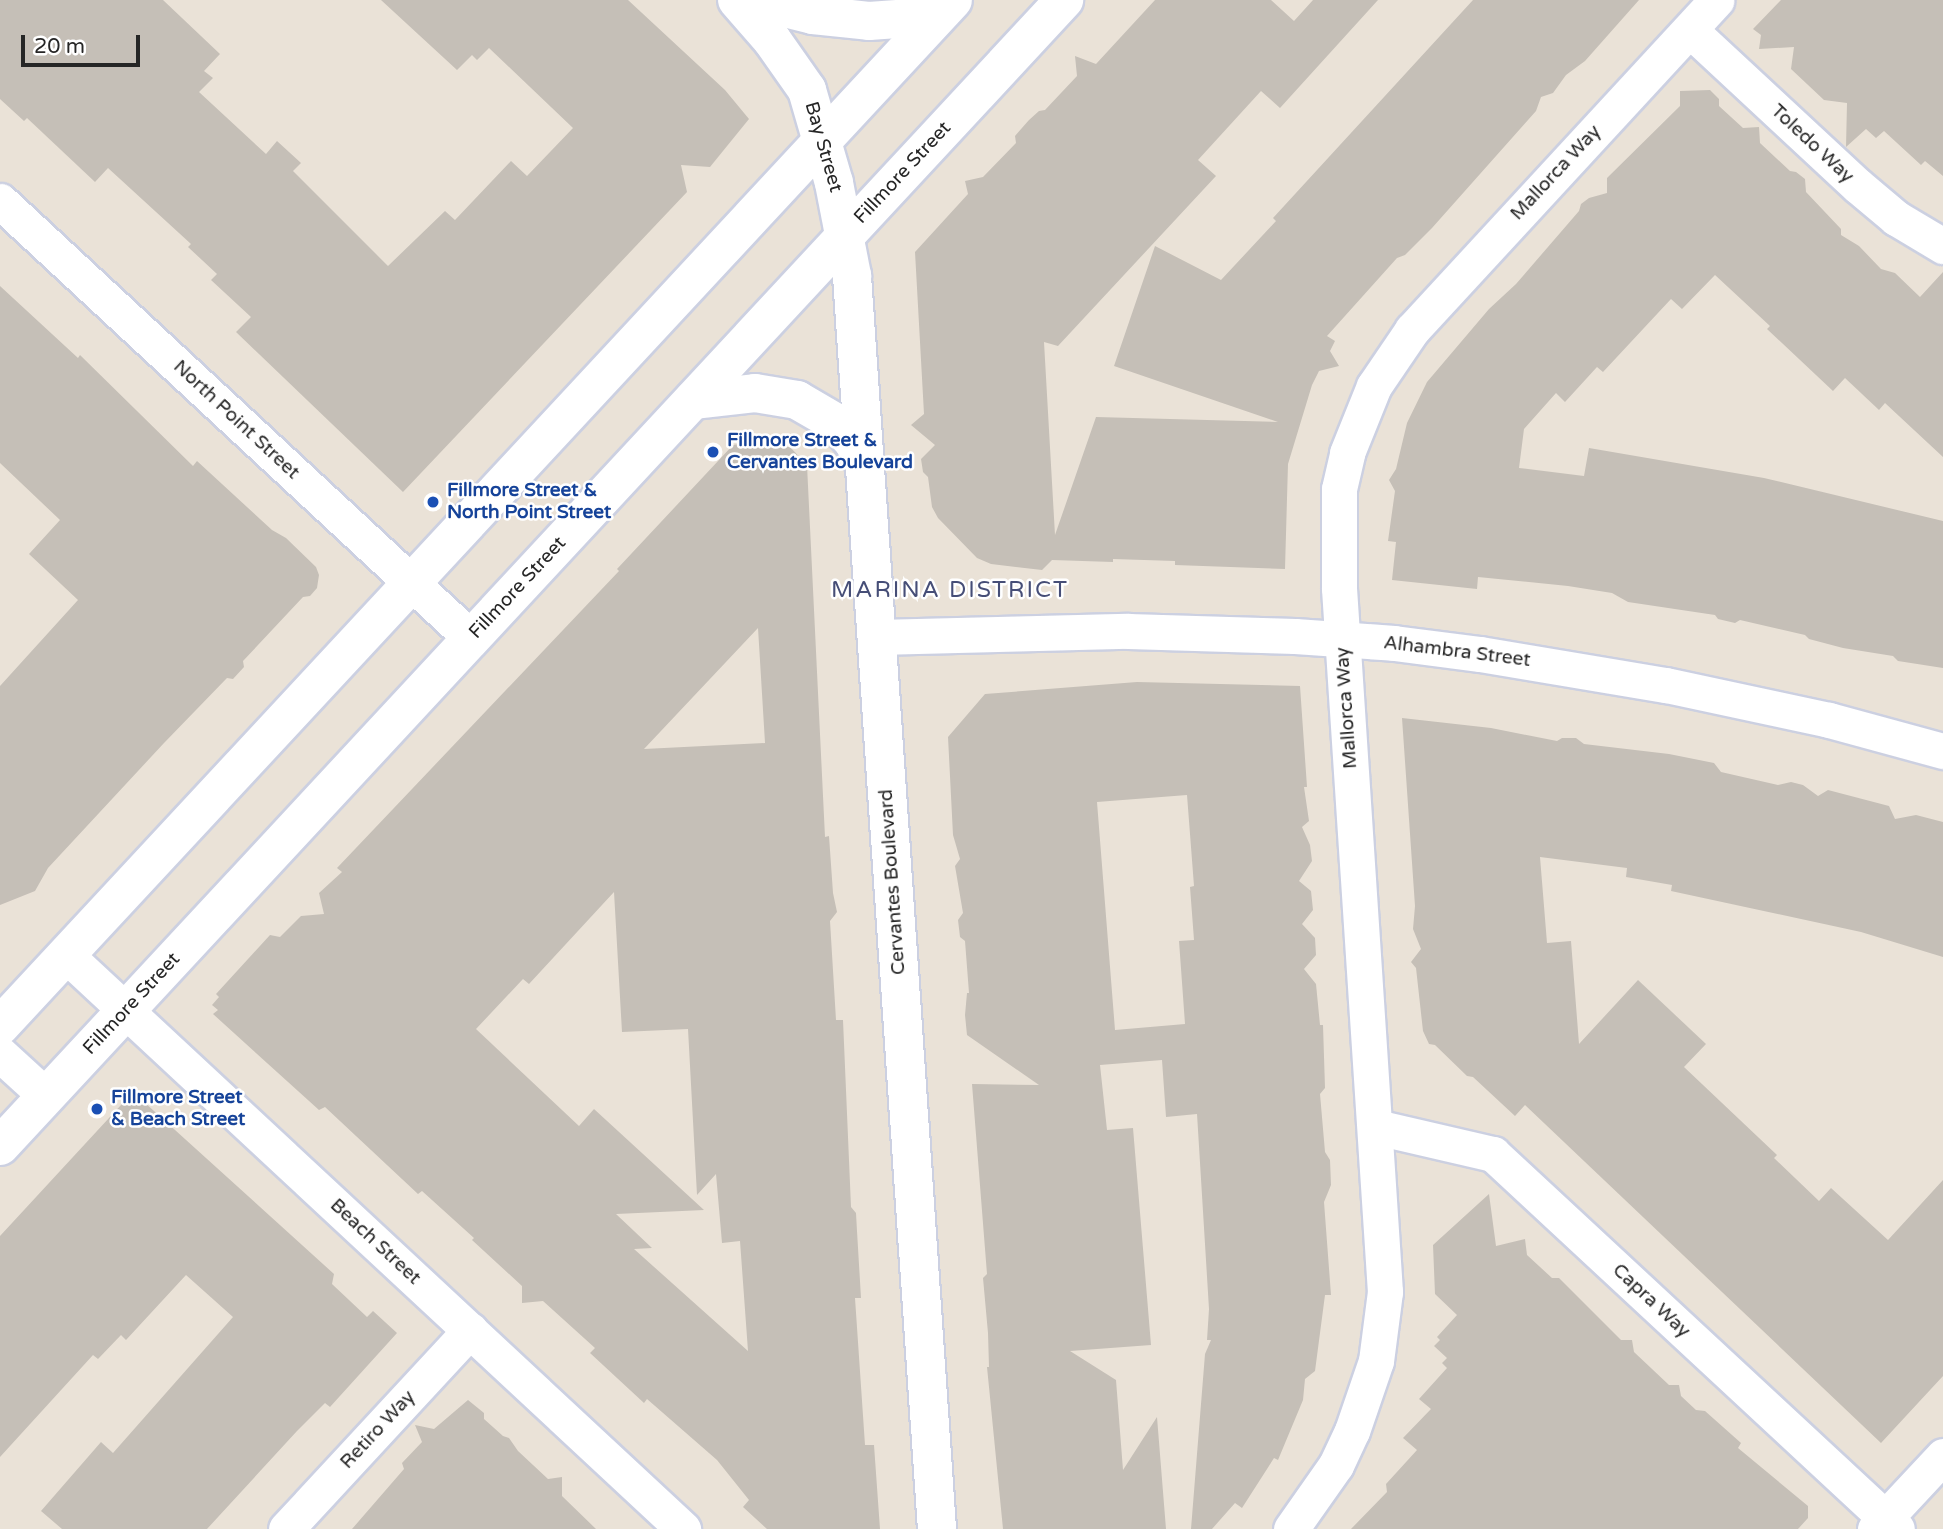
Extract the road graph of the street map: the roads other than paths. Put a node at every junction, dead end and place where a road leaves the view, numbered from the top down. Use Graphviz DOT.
graph roads {
  1 [pos="737,0"];
  2 [pos="753,0"];
  3 [pos="1064,0"];
  4 [pos="1717,0"];
  5 [pos="951,1"];
  6 [pos="1690,30"];
  7 [pos="823,139"];
  8 [pos="0,201"];
  9 [pos="846,234"];
  10 [pos="1943,246"];
  11 [pos="693,400"];
  12 [pos="865,466"];
  13 [pos="412,583"];
  14 [pos="877,637"];
  15 [pos="471,638"];
  16 [pos="1343,639"];
  17 [pos="1943,751"];
  18 [pos="66,954"];
  19 [pos="126,1011"];
  20 [pos="0,1026"];
  21 [pos="0,1054"];
  22 [pos="46,1096"];
  23 [pos="1376,1127"];
  24 [pos="0,1146"];
  25 [pos="470,1330"];
  26 [pos="1943,1456"];
  27 [pos="1886,1525"];
  28 [pos="286,1529"];
  29 [pos="683,1529"];
  30 [pos="937,1529"];
  31 [pos="1291,1529"];
  1 -- 7 [label="street, Bay Street"];
  2 -- 5 [label="street"];
  3 -- 9 [label="street, Fillmore Street"];
  4 -- 6 [label="street, Mallorca Way"];
  5 -- 7 [label="street"];
  6 -- 10 [label="street, Toledo Way"];
  6 -- 16 [label="street, Mallorca Way"];
  7 -- 9 [label="street, Bay Street"];
  7 -- 13 [label="street"];
  8 -- 13 [label="street, North Point Street"];
  9 -- 11 [label="street, Fillmore Street"];
  9 -- 12 [label="street, Cervantes Boulevard"];
  11 -- 12 [label="street"];
  11 -- 15 [label="street, Fillmore Street"];
  12 -- 14 [label="street, Cervantes Boulevard"];
  13 -- 15 [label="street, North Point Street"];
  13 -- 18 [label="street"];
  14 -- 16 [label="street, Alhambra Street"];
  14 -- 30 [label="street, Cervantes Boulevard"];
  15 -- 19 [label="street, Fillmore Street"];
  16 -- 17 [label="street, Alhambra Street"];
  16 -- 23 [label="street, Mallorca Way"];
  18 -- 19 [label="street, Beach Street"];
  18 -- 20 [label="street"];
  19 -- 22 [label="street, Fillmore Street"];
  19 -- 25 [label="street, Beach Street"];
  21 -- 22 [label="street"];
  22 -- 24 [label="street, Fillmore Street"];
  23 -- 27 [label="street, Capra Way"];
  23 -- 31 [label="street, Mallorca Way"];
  25 -- 28 [label="street, Retiro Way"];
  25 -- 29 [label="street, Beach Street"];
  26 -- 27 [label="street"];
}
